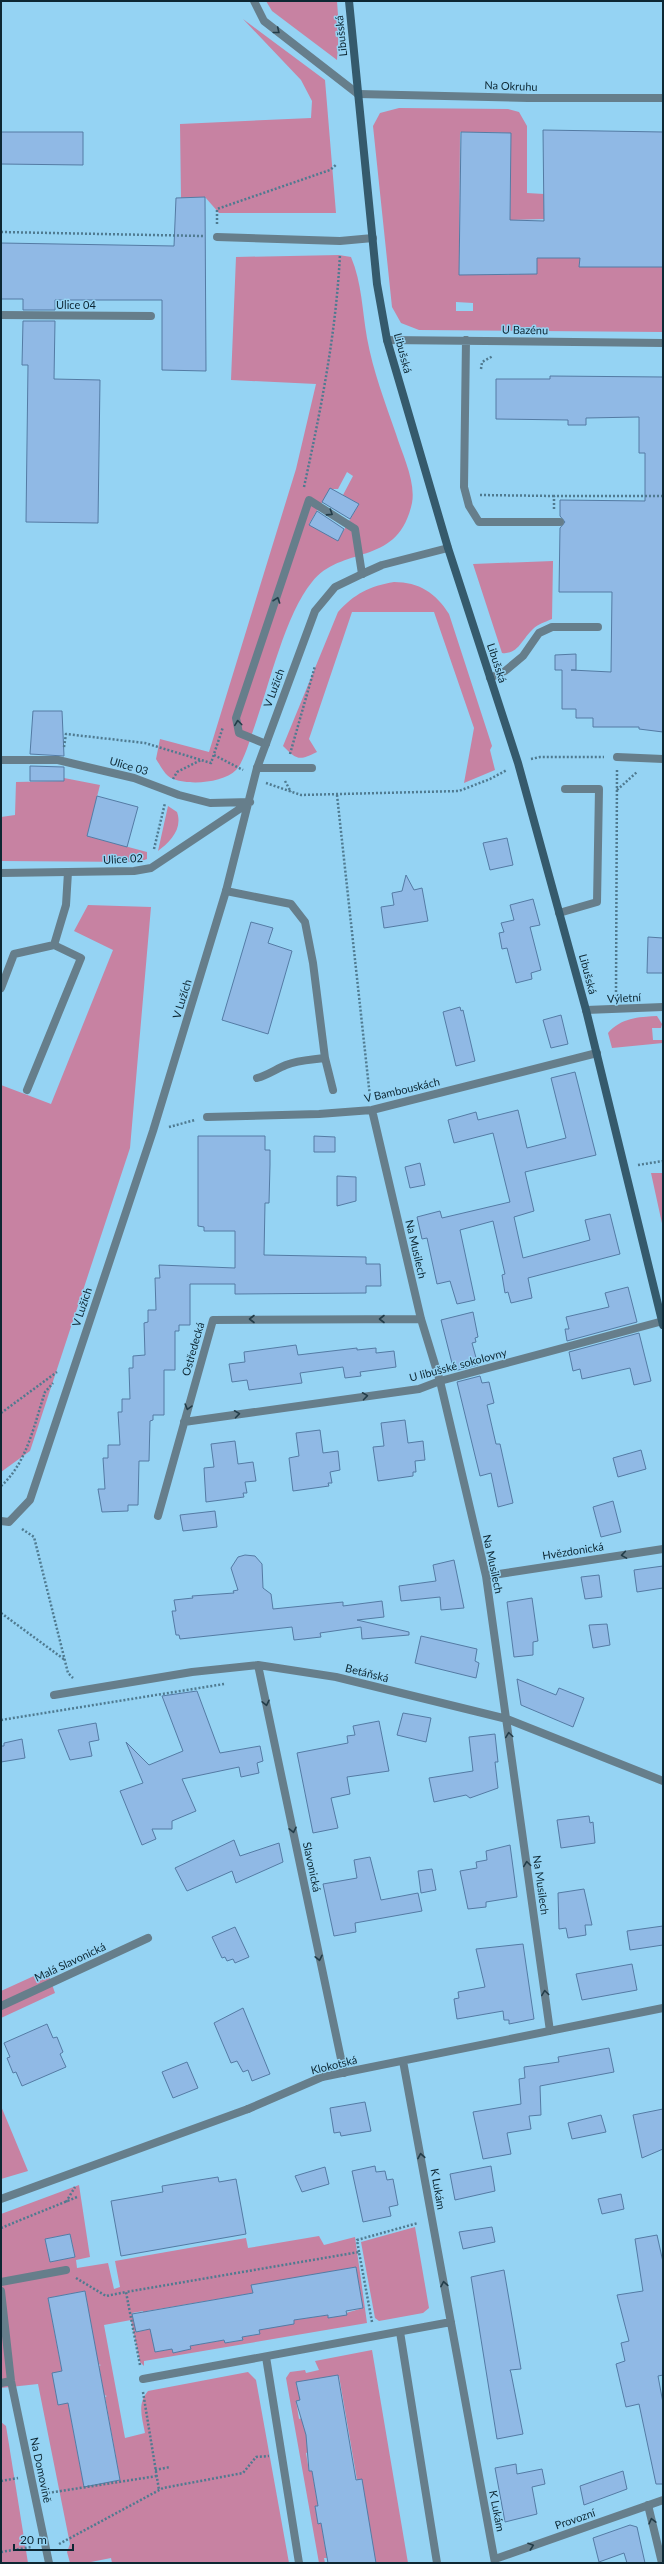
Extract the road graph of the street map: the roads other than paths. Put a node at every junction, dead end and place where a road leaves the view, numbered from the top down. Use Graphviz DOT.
graph roads {
  1 [pos="254,1"];
  2 [pos="349,1"];
  3 [pos="358,94"];
  4 [pos="663,98"];
  5 [pos="217,237"];
  6 [pos="373,238"];
  7 [pos="1,315"];
  8 [pos="151,316"];
  9 [pos="387,340"];
  10 [pos="466,340"];
  11 [pos="663,343"];
  12 [pos="557,522"];
  13 [pos="448,548"];
  14 [pos="362,574"];
  15 [pos="598,627"];
  16 [pos="490,678"];
  17 [pos="266,744"];
  18 [pos="617,758"];
  19 [pos="663,759"];
  20 [pos="1,760"];
  21 [pos="257,768"];
  22 [pos="312,768"];
  23 [pos="565,789"];
  24 [pos="250,802"];
  25 [pos="68,872"];
  26 [pos="1,873"];
  27 [pos="226,891"];
  28 [pos="559,913"];
  29 [pos="54,946"];
  30 [pos="1,988"];
  31 [pos="663,1007"];
  32 [pos="586,1010"];
  33 [pos="597,1053"];
  34 [pos="325,1058"];
  35 [pos="257,1078"];
  36 [pos="27,1090"];
  37 [pos="333,1090"];
  38 [pos="372,1110"];
  39 [pos="207,1117"];
  40 [pos="421,1319"];
  41 [pos="663,1322"];
  42 [pos="440,1381"];
  43 [pos="184,1422"];
  44 [pos="158,1516"];
  45 [pos="5,1521"];
  46 [pos="663,1549"];
  47 [pos="486,1576"];
  48 [pos="258,1665"];
  49 [pos="54,1695"];
  50 [pos="507,1719"];
  51 [pos="663,1781"];
  52 [pos="148,1938"];
  53 [pos="1,2006"];
  54 [pos="663,2008"];
  55 [pos="550,2032"];
  56 [pos="403,2061"];
  57 [pos="344,2073"];
  58 [pos="1,2200"];
  59 [pos="66,2270"];
  60 [pos="1,2282"];
  61 [pos="1,2291"];
  62 [pos="451,2322"];
  63 [pos="400,2332"];
  64 [pos="266,2357"];
  65 [pos="142,2378"];
  66 [pos="11,2381"];
  67 [pos="1,2383"];
  68 [pos="663,2500"];
  69 [pos="648,2505"];
  70 [pos="495,2561"];
  71 [pos="49,2563"];
  72 [pos="299,2563"];
  73 [pos="437,2563"];
  74 [pos="662,2563"];
  1 -- 3 [label="street, one-way"];
  2 -- 3 [label="main road, Libušská"];
  3 -- 4 [label="street, Na Okruhu"];
  3 -- 6 [label="main road, Libušská"];
  5 -- 6 [label="street"];
  6 -- 9 [label="main road, Libušská"];
  7 -- 8 [label="street, Ulice 04"];
  9 -- 10 [label="street, U Bazénu"];
  9 -- 13 [label="main road, Libušská"];
  10 -- 11 [label="street, U Bazénu"];
  10 -- 12 [label="street"];
  13 -- 14 [label="street, V Lužích"];
  13 -- 16 [label="main road, Libušská"];
  14 -- 17 [label="street, V Lužích"];
  17 -- 14 [label="street, one-way"];
  15 -- 16 [label="street"];
  16 -- 28 [label="main road, Libušská"];
  17 -- 21 [label="street, V Lužích"];
  18 -- 19 [label="street"];
  20 -- 24 [label="street, Ulice 03"];
  21 -- 22 [label="street"];
  21 -- 24 [label="street, V Lužích"];
  23 -- 28 [label="street"];
  24 -- 25 [label="street, Ulice 02"];
  24 -- 27 [label="street, V Lužích"];
  25 -- 26 [label="street, Ulice 02"];
  25 -- 29 [label="street"];
  27 -- 34 [label="street"];
  27 -- 45 [label="street, V Lužích"];
  28 -- 32 [label="main road, Libušská"];
  29 -- 30 [label="street"];
  29 -- 36 [label="street"];
  31 -- 32 [label="street, Výletní"];
  32 -- 33 [label="main road, Libušská"];
  33 -- 38 [label="street, V Bambouskách"];
  33 -- 41 [label="main road, Libušská"];
  34 -- 35 [label="street"];
  34 -- 37 [label="street"];
  38 -- 39 [label="street, V Bambouskách"];
  38 -- 40 [label="street, Na Musilech"];
  40 -- 42 [label="street, Na Musilech"];
  40 -- 43 [label="street, Ostředecká, one-way"];
  41 -- 42 [label="street, U libušské sokolovny"];
  43 -- 42 [label="street, U libušské sokolovny, one-way"];
  42 -- 47 [label="street, Na Musilech"];
  43 -- 44 [label="street, Ostředecká"];
  46 -- 47 [label="street, Hvězdonická, one-way"];
  47 -- 50 [label="street, Na Musilech"];
  48 -- 49 [label="street, Betáňská"];
  48 -- 50 [label="street, Betáňská"];
  48 -- 57 [label="street, Slavonická, one-way"];
  50 -- 51 [label="street, Betáňská"];
  55 -- 50 [label="street, Na Musilech, one-way"];
  52 -- 53 [label="street, Malá Slavonická"];
  54 -- 55 [label="street, Klokotská"];
  55 -- 56 [label="street, Klokotská"];
  56 -- 57 [label="street, Klokotská"];
  62 -- 56 [label="street, K Lukám, one-way"];
  57 -- 58 [label="street, Klokotská"];
  59 -- 60 [label="street"];
  61 -- 66 [label="street, Na Domovině"];
  62 -- 63 [label="street"];
  62 -- 70 [label="street, K Lukám"];
  63 -- 64 [label="street"];
  63 -- 73 [label="street"];
  64 -- 65 [label="street"];
  64 -- 72 [label="street"];
  66 -- 67 [label="street"];
  66 -- 71 [label="street, Na Domovině"];
  68 -- 69 [label="street, Provozní"];
  70 -- 69 [label="street, Provozní, one-way"];
  74 -- 69 [label="street, one-way"];
}
